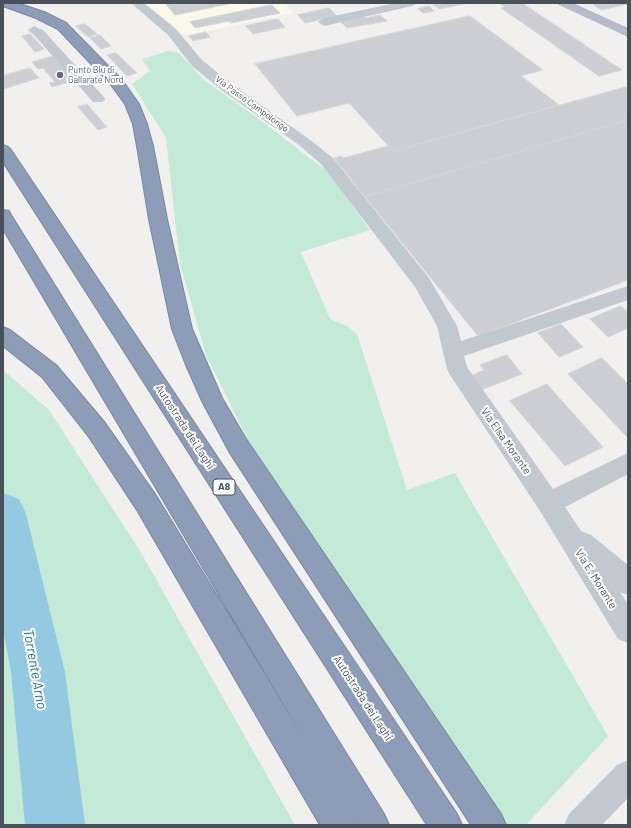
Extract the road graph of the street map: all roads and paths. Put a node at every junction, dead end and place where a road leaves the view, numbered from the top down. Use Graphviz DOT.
graph roads {
  1 [pos="6,3"];
  2 [pos="137,3"];
  3 [pos="412,3"];
  4 [pos="563,3"];
  5 [pos="324,22"];
  6 [pos="34,30"];
  7 [pos="628,34"];
  8 [pos="98,99"];
  9 [pos="3,150"];
  10 [pos="364,207"];
  11 [pos="3,215"];
  12 [pos="628,293"];
  13 [pos="3,336"];
  14 [pos="453,352"];
  15 [pos="628,463"];
  16 [pos="549,503"];
  17 [pos="565,528"];
  18 [pos="628,582"];
  19 [pos="628,629"];
  20 [pos="628,776"];
  21 [pos="583,822"];
  22 [pos="338,825"];
  23 [pos="373,825"];
  24 [pos="446,825"];
  25 [pos="490,825"];
  1 -- 25 [label="highway"];
  2 -- 10 [label="street, Via Passo Campolongo"];
  3 -- 5 [label="street"];
  4 -- 7 [label="main road"];
  6 -- 8 [label="street"];
  9 -- 24 [label="highway, Autostrada dei Laghi / A8"];
  10 -- 14 [label="street, Via Elsa Morante"];
  11 -- 23 [label="highway"];
  12 -- 14 [label="street"];
  13 -- 22 [label="highway"];
  14 -- 16 [label="street, Via Elsa Morante"];
  15 -- 16 [label="street"];
  16 -- 17 [label="street, Via Elsa Morante"];
  17 -- 18 [label="street"];
  17 -- 19 [label="street, Via E. Morante"];
  20 -- 21 [label="street"];
}
